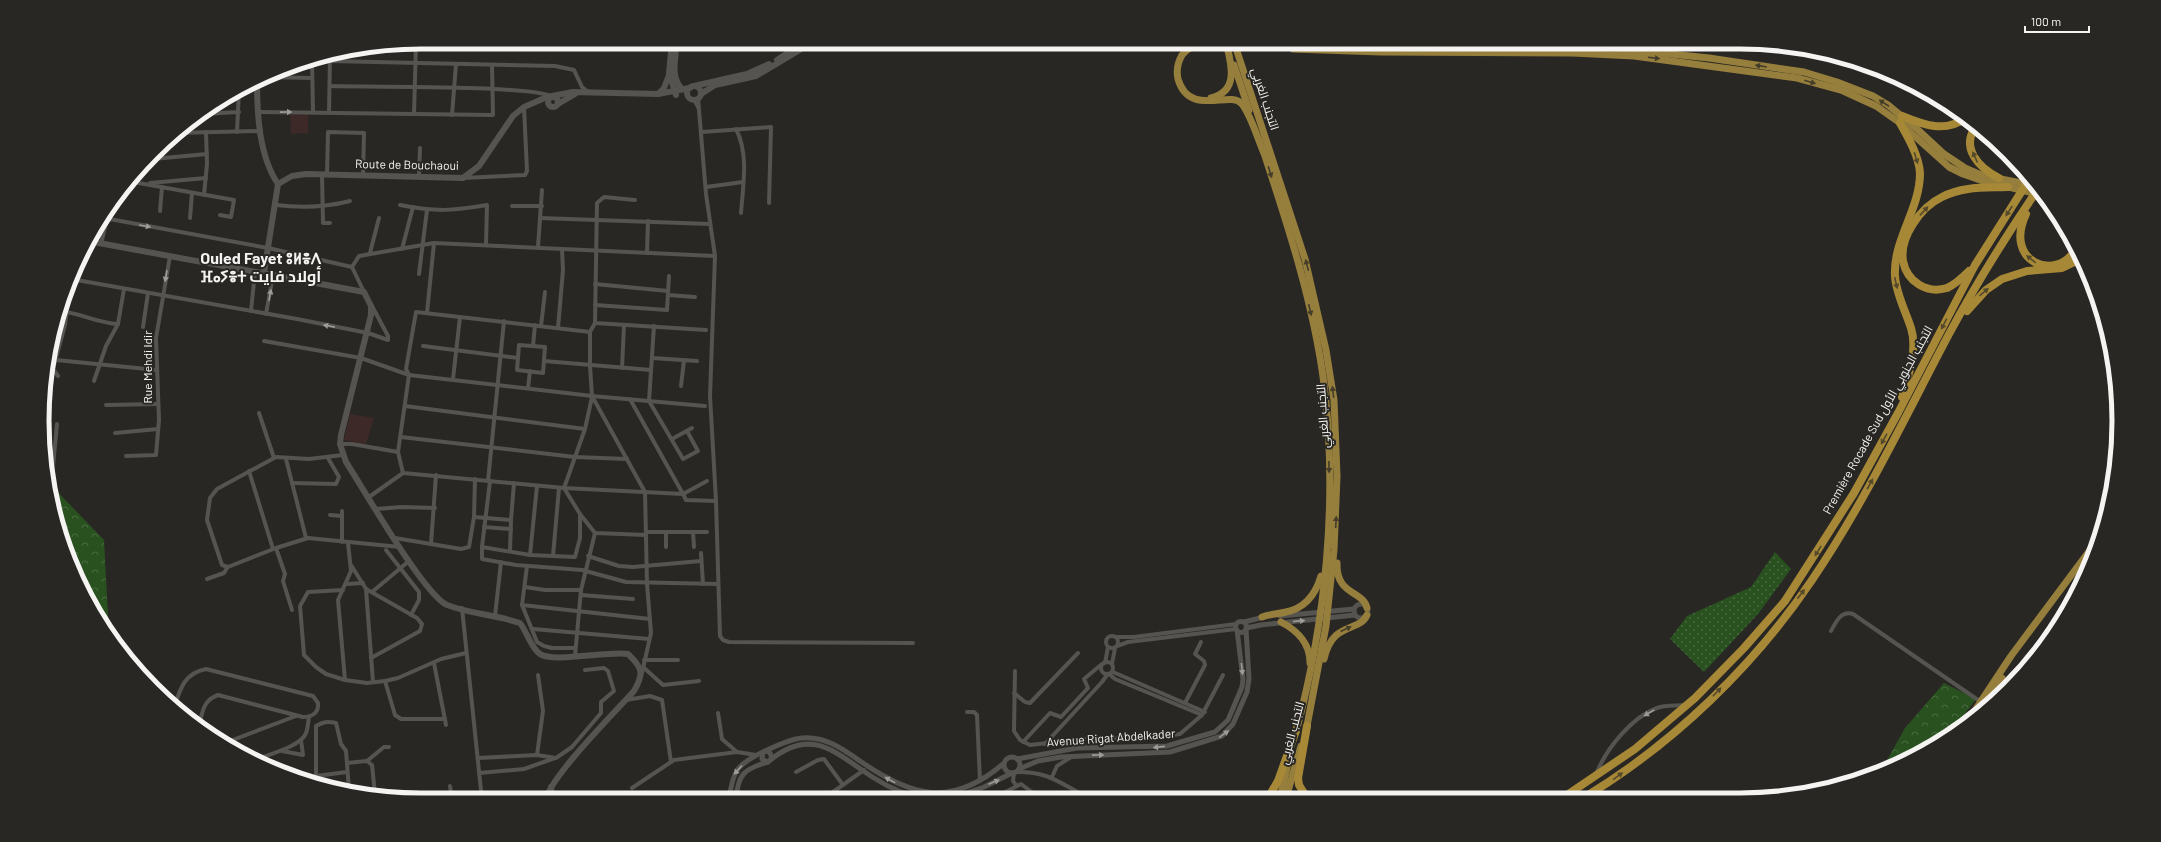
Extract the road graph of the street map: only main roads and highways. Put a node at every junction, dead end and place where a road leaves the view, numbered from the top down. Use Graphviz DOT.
graph roads {
  1 [pos="671,49"];
  2 [pos="676,49"];
  3 [pos="792,49"];
  4 [pos="801,49"];
  5 [pos="1190,49"];
  6 [pos="1195,49"];
  7 [pos="1225,49"];
  8 [pos="1225,49"];
  9 [pos="1236,49"];
  10 [pos="1326,49"];
  11 [pos="1623,49"];
  12 [pos="669,73"];
  13 [pos="258,86"];
  14 [pos="692,87"];
  15 [pos="682,89"];
  16 [pos="588,92"];
  17 [pos="675,93"];
  18 [pos="658,94"];
  19 [pos="552,97"];
  20 [pos="696,97"];
  21 [pos="558,104"];
  22 [pos="526,106"];
  23 [pos="551,107"];
  24 [pos="1901,119"];
  25 [pos="1961,122"];
  26 [pos="1973,131"];
  27 [pos="1264,153"];
  28 [pos="1999,178"];
  29 [pos="278,184"];
  30 [pos="2009,184"];
  31 [pos="2026,184"];
  32 [pos="2027,185"];
  33 [pos="2032,192"];
  34 [pos="2034,194"];
  35 [pos="2030,201"];
  36 [pos="95,243"];
  37 [pos="2072,253"];
  38 [pos="2077,262"];
  39 [pos="1975,265"];
  40 [pos="264,273"];
  41 [pos="1950,332"];
  42 [pos="1898,413"];
  43 [pos="1335,539"];
  44 [pos="2087,553"];
  45 [pos="1325,564"];
  46 [pos="2081,570"];
  47 [pos="1326,603"];
  48 [pos="1262,617"];
  49 [pos="1281,622"];
  50 [pos="1323,626"];
  51 [pos="1309,680"];
  52 [pos="1316,686"];
  53 [pos="1990,697"];
  54 [pos="1978,707"];
  55 [pos="1307,726"];
  56 [pos="1297,728"];
  57 [pos="551,785"];
  58 [pos="548,793"];
  59 [pos="552,793"];
  60 [pos="1271,793"];
  61 [pos="1281,793"];
  62 [pos="1287,793"];
  63 [pos="1304,793"];
  64 [pos="1570,793"];
  65 [pos="1591,793"];
  1 -- 12 [label="main road"];
  2 -- 15 [label="main road"];
  3 -- 14 [label="main road"];
  4 -- 20 [label="main road"];
  5 -- 27 [label="highway"];
  6 -- 7 [label="highway"];
  8 -- 27 [label="highway, التجنب الغربي"];
  43 -- 9 [label="highway, التجنب الغربي, one-way"];
  10 -- 24 [label="highway, one-way"];
  24 -- 11 [label="highway, one-way"];
  12 -- 17 [label="main road"];
  12 -- 18 [label="main road"];
  13 -- 29 [label="main road"];
  14 -- 15 [label="main road"];
  14 -- 20 [label="main road"];
  14 -- 20 [label="main road"];
  15 -- 17 [label="main road"];
  16 -- 18 [label="main road"];
  16 -- 19 [label="main road"];
  16 -- 21 [label="main road"];
  17 -- 18 [label="main road"];
  17 -- 20 [label="main road"];
  19 -- 21 [label="main road"];
  19 -- 22 [label="main road"];
  19 -- 23 [label="main road"];
  21 -- 23 [label="main road"];
  22 -- 23 [label="main road"];
  22 -- 29 [label="main road, Route de Bouchaoui"];
  24 -- 25 [label="highway"];
  24 -- 28 [label="highway"];
  24 -- 30 [label="highway"];
  24 -- 42 [label="highway, one-way"];
  28 -- 26 [label="highway, one-way"];
  27 -- 45 [label="highway, التجنب الغربي, one-way"];
  28 -- 30 [label="highway"];
  29 -- 40 [label="main road"];
  30 -- 32 [label="highway"];
  30 -- 33 [label="highway"];
  39 -- 30 [label="highway, one-way"];
  31 -- 39 [label="highway, Première Rocade Sud التجنب الجنوبي الأول, one-way"];
  34 -- 35 [label="highway, Première Rocade Sud التجنب الجنوبي الأول"];
  37 -- 35 [label="highway, one-way"];
  35 -- 41 [label="highway, Première Rocade Sud التجنب الجنوبي الأول"];
  36 -- 40 [label="main road"];
  41 -- 38 [label="highway, one-way"];
  39 -- 42 [label="highway, Première Rocade Sud التجنب الجنوبي الأول, one-way"];
  40 -- 57 [label="main road"];
  65 -- 41 [label="highway, Première Rocade Sud التجنب الجنوبي الأول, one-way"];
  42 -- 64 [label="highway, Première Rocade Sud التجنب الجنوبي الأول, one-way"];
  43 -- 47 [label="highway, التجنب الغربي"];
  52 -- 43 [label="highway, one-way"];
  44 -- 54 [label="highway"];
  45 -- 47 [label="highway, التجنب الغربي"];
  45 -- 48 [label="highway"];
  46 -- 53 [label="highway"];
  47 -- 50 [label="highway, التجنب الغربي"];
  49 -- 51 [label="highway"];
  50 -- 51 [label="highway, التجنب الغربي"];
  50 -- 52 [label="highway, التجنب الغربي"];
  51 -- 56 [label="highway, التجنب الغربي"];
  52 -- 55 [label="highway, التجنب الغربي"];
  55 -- 62 [label="highway, التجنب الغربي"];
  55 -- 63 [label="highway"];
  56 -- 60 [label="highway"];
  56 -- 61 [label="highway, التجنب الغربي"];
  57 -- 58 [label="main road"];
  57 -- 59 [label="main road"];
}
